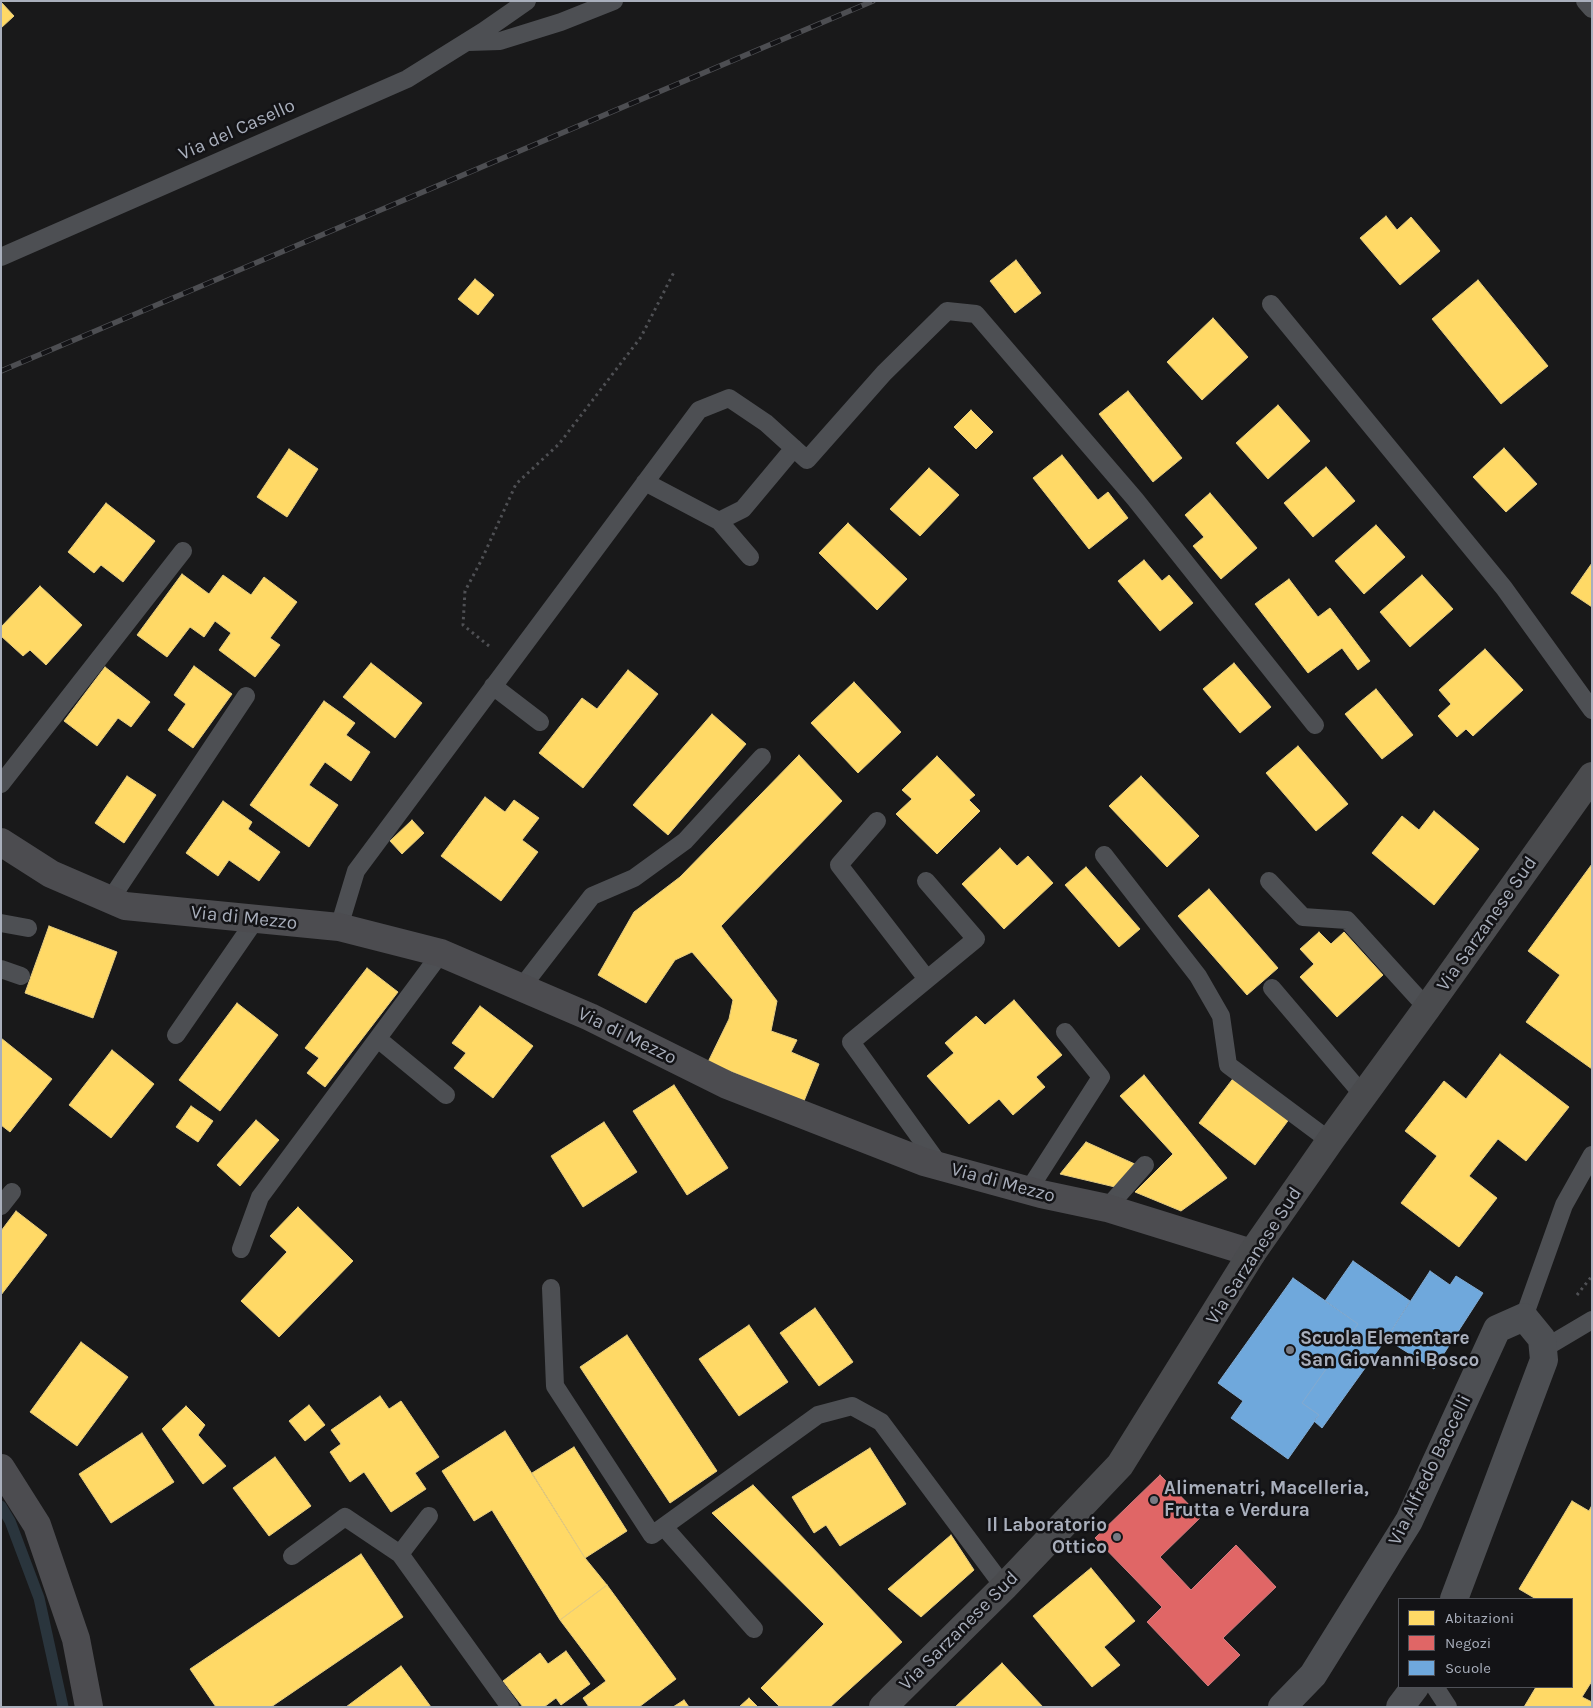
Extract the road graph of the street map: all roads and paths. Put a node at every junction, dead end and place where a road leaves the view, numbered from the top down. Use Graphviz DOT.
graph roads {
  1 [pos="527,1"];
  2 [pos="614,1"];
  3 [pos="1585,1"];
  4 [pos="1592,9"];
  5 [pos="468,42"];
  6 [pos="1,257"];
  7 [pos="674,272"];
  8 [pos="1271,304"];
  9 [pos="794,448"];
  10 [pos="645,482"];
  11 [pos="720,521"];
  12 [pos="184,551"];
  13 [pos="750,557"];
  14 [pos="510,664"];
  15 [pos="493,686"];
  16 [pos="246,696"];
  17 [pos="1592,710"];
  18 [pos="540,722"];
  19 [pos="1314,725"];
  20 [pos="762,757"];
  21 [pos="1592,776"];
  22 [pos="1,784"];
  23 [pos="877,822"];
  24 [pos="1,842"];
  25 [pos="1104,855"];
  26 [pos="926,881"];
  27 [pos="1269,881"];
  28 [pos="110,900"];
  29 [pos="256,919"];
  30 [pos="1,923"];
  31 [pos="339,927"];
  32 [pos="28,928"];
  33 [pos="441,953"];
  34 [pos="1,969"];
  35 [pos="20,976"];
  36 [pos="927,979"];
  37 [pos="521,988"];
  38 [pos="1272,988"];
  39 [pos="1427,1008"];
  40 [pos="1065,1032"];
  41 [pos="176,1035"];
  42 [pos="378,1039"];
  43 [pos="446,1095"];
  44 [pos="1363,1095"];
  45 [pos="1330,1141"];
  46 [pos="1592,1155"];
  47 [pos="1145,1165"];
  48 [pos="941,1167"];
  49 [pos="1028,1190"];
  50 [pos="12,1192"];
  51 [pos="1,1206"];
  52 [pos="1107,1208"];
  53 [pos="241,1249"];
  54 [pos="1252,1253"];
  55 [pos="552,1288"];
  56 [pos="1524,1317"];
  57 [pos="1592,1320"];
  58 [pos="1543,1349"];
  59 [pos="1,1468"];
  60 [pos="429,1516"];
  61 [pos="664,1527"];
  62 [pos="400,1554"];
  63 [pos="292,1556"];
  64 [pos="1004,1588"];
  65 [pos="1454,1598"];
  66 [pos="754,1629"];
  67 [pos="1414,1688"];
  68 [pos="1436,1688"];
  69 [pos="89,1707"];
  70 [pos="510,1707"];
  71 [pos="883,1707"];
  72 [pos="1282,1707"];
  73 [pos="1400,1707"];
  74 [pos="1448,1707"];
  1 -- 5 [label="lane, Via del Casello"];
  2 -- 5 [label="lane"];
  3 -- 4 [label="lane"];
  5 -- 6 [label="lane, Via del Casello"];
  7 -- 14 [label="path"];
  8 -- 17 [label="lane"];
  9 -- 10 [label="lane"];
  9 -- 11 [label="lane"];
  9 -- 19 [label="lane"];
  10 -- 11 [label="lane"];
  10 -- 14 [label="lane"];
  11 -- 13 [label="lane"];
  12 -- 22 [label="lane"];
  14 -- 15 [label="lane"];
  15 -- 18 [label="lane"];
  15 -- 31 [label="lane"];
  16 -- 28 [label="lane"];
  20 -- 37 [label="lane"];
  21 -- 39 [label="main road, Via Sarzanese Sud"];
  23 -- 36 [label="lane"];
  24 -- 28 [label="street, Via di Mezzo"];
  25 -- 45 [label="lane"];
  26 -- 36 [label="lane"];
  27 -- 39 [label="lane"];
  28 -- 29 [label="street, Via di Mezzo"];
  29 -- 31 [label="street, Via di Mezzo"];
  29 -- 41 [label="lane"];
  30 -- 32 [label="lane"];
  31 -- 33 [label="street, Via di Mezzo"];
  33 -- 37 [label="street, Via di Mezzo"];
  33 -- 42 [label="lane"];
  34 -- 35 [label="lane"];
  36 -- 48 [label="lane"];
  37 -- 48 [label="street, Via di Mezzo"];
  38 -- 44 [label="lane"];
  39 -- 44 [label="main road, Via Sarzanese Sud"];
  40 -- 49 [label="lane"];
  42 -- 43 [label="lane"];
  42 -- 53 [label="lane"];
  44 -- 45 [label="main road, Via Sarzanese Sud"];
  45 -- 54 [label="main road, Via Sarzanese Sud"];
  46 -- 56 [label="lane"];
  47 -- 52 [label="lane"];
  48 -- 49 [label="street, Via di Mezzo"];
  49 -- 52 [label="street, Via di Mezzo"];
  50 -- 51 [label="lane"];
  52 -- 54 [label="street, Via di Mezzo"];
  54 -- 64 [label="main road, Via Sarzanese Sud"];
  55 -- 61 [label="lane"];
  56 -- 58 [label="street"];
  56 -- 72 [label="street, Via Alfredo Baccelli"];
  57 -- 58 [label="lane"];
  58 -- 65 [label="street"];
  59 -- 69 [label="street"];
  60 -- 62 [label="lane"];
  61 -- 64 [label="lane"];
  61 -- 66 [label="lane"];
  62 -- 63 [label="lane"];
  62 -- 70 [label="lane"];
  64 -- 71 [label="main road, Via Sarzanese Sud"];
  67 -- 73 [label="street"];
  68 -- 74 [label="lane"];
}
